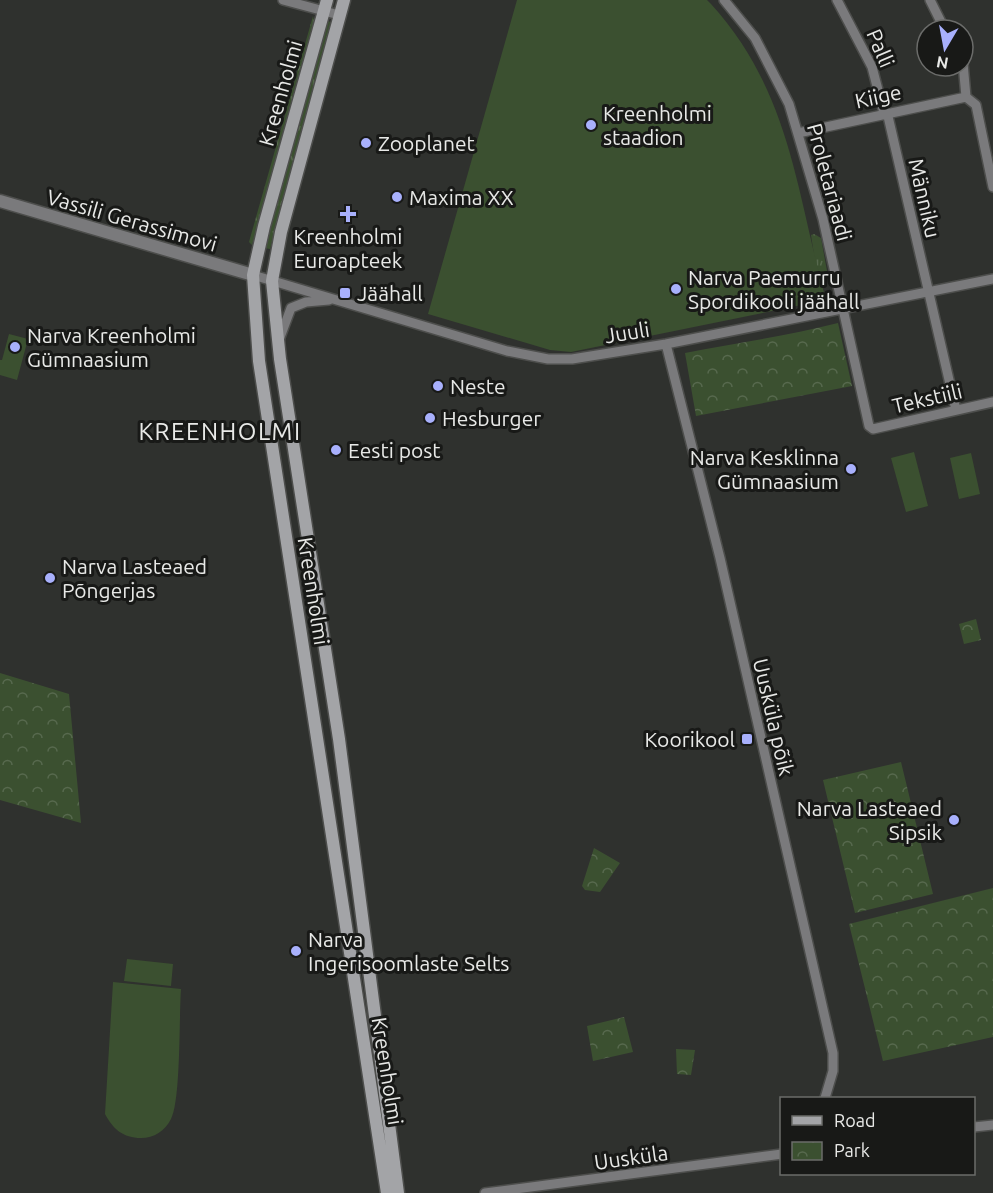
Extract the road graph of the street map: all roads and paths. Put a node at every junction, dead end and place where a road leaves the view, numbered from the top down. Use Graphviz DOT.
graph roads {
  1 [pos="284,0"];
  2 [pos="344,0"];
  3 [pos="724,0"];
  4 [pos="837,0"];
  5 [pos="930,0"];
  6 [pos="326,6"];
  7 [pos="339,15"];
  8 [pos="939,18"];
  9 [pos="964,78"];
  10 [pos="966,97"];
  11 [pos="885,113"];
  12 [pos="798,133"];
  13 [pos="993,187"];
  14 [pos="0,201"];
  15 [pos="253,275"];
  16 [pos="993,279"];
  17 [pos="272,281"];
  18 [pos="928,291"];
  19 [pos="335,299"];
  20 [pos="843,309"];
  21 [pos="279,342"];
  22 [pos="666,344"];
  23 [pos="993,402"];
  24 [pos="956,410"];
  25 [pos="869,426"];
  26 [pos="303,506"];
  27 [pos="282,509"];
  28 [pos="339,739"];
  29 [pos="318,742"];
  30 [pos="825,1097"];
  31 [pos="993,1125"];
  32 [pos="975,1127"];
  33 [pos="780,1154"];
  34 [pos="387,1193"];
  35 [pos="398,1193"];
  36 [pos="484,1193"];
  1 -- 6 [label="street"];
  2 -- 7 [label="main road, Kreenholmi"];
  3 -- 12 [label="street, Proletariaadi"];
  4 -- 11 [label="street, Palli"];
  5 -- 8 [label="street"];
  6 -- 7 [label="street"];
  6 -- 15 [label="main road, Kreenholmi"];
  7 -- 17 [label="main road, Kreenholmi"];
  9 -- 10 [label="street"];
  10 -- 11 [label="street, Kiige"];
  10 -- 13 [label="street"];
  11 -- 12 [label="street, Kiige"];
  11 -- 18 [label="street, Männiku"];
  12 -- 20 [label="street, Proletariaadi"];
  14 -- 15 [label="street, Vassili Gerassimovi"];
  15 -- 17 [label="street, Juuli"];
  15 -- 27 [label="main road, Kreenholmi"];
  16 -- 18 [label="street, Juuli"];
  17 -- 19 [label="street, Juuli"];
  17 -- 21 [label="main road, Kreenholmi"];
  18 -- 20 [label="street, Juuli"];
  18 -- 24 [label="street, Männiku"];
  19 -- 21 [label="street"];
  19 -- 22 [label="street, Juuli"];
  20 -- 22 [label="street, Juuli"];
  20 -- 25 [label="street, Proletariaadi"];
  21 -- 26 [label="main road, Kreenholmi"];
  22 -- 30 [label="street, Uusküla põik"];
  23 -- 24 [label="street, Tekstiili"];
  24 -- 25 [label="street, Tekstiili"];
  26 -- 27 [label="main road"];
  26 -- 28 [label="main road, Kreenholmi"];
  27 -- 29 [label="main road, Kreenholmi"];
  28 -- 29 [label="main road"];
  28 -- 35 [label="main road, Kreenholmi"];
  29 -- 34 [label="main road, Kreenholmi"];
  31 -- 32 [label="street"];
  33 -- 36 [label="street, Uusküla"];
}
